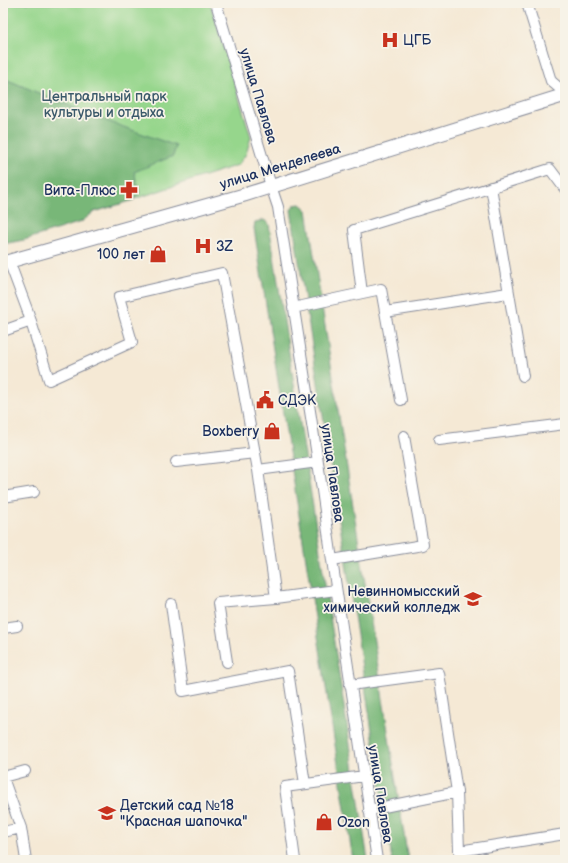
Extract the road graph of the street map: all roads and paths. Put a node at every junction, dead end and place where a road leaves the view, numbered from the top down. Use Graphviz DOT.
graph roads {
  1 [pos="216,3"];
  2 [pos="527,3"];
  3 [pos="565,94"];
  4 [pos="271,186"];
  5 [pos="491,187"];
  6 [pos="565,189"];
  7 [pos="6,262"];
  8 [pos="362,293"];
  9 [pos="508,293"];
  10 [pos="293,308"];
  11 [pos="385,312"];
  12 [pos="31,321"];
  13 [pos="3,331"];
  14 [pos="523,376"];
  15 [pos="401,400"];
  16 [pos="565,424"];
  17 [pos="404,436"];
  18 [pos="439,440"];
  19 [pos="255,453"];
  20 [pos="176,462"];
  21 [pos="318,462"];
  22 [pos="258,470"];
  23 [pos="34,492"];
  24 [pos="3,496"];
  25 [pos="332,560"];
  26 [pos="336,590"];
  27 [pos="276,598"];
  28 [pos="171,604"];
  29 [pos="18,626"];
  30 [pos="3,628"];
  31 [pos="227,662"];
  32 [pos="350,685"];
  33 [pos="25,772"];
  34 [pos="364,776"];
  35 [pos="3,777"];
  36 [pos="305,784"];
  37 [pos="457,792"];
  38 [pos="369,810"];
  39 [pos="21,828"];
  40 [pos="3,832"];
  41 [pos="565,834"];
  42 [pos="26,860"];
  43 [pos="295,860"];
  44 [pos="377,860"];
  1 -- 4 [label="street, улица Павлова"];
  2 -- 3 [label="street"];
  3 -- 4 [label="main road, улица Менделеева"];
  4 -- 7 [label="main road, улица Менделеева"];
  4 -- 10 [label="street, улица Павлова"];
  5 -- 6 [label="street"];
  5 -- 8 [label="street"];
  5 -- 9 [label="street"];
  7 -- 12 [label="street"];
  8 -- 10 [label="street"];
  8 -- 11 [label="street"];
  9 -- 11 [label="street"];
  9 -- 14 [label="street"];
  10 -- 21 [label="street, улица Павлова"];
  11 -- 15 [label="street"];
  12 -- 13 [label="street"];
  12 -- 19 [label="street"];
  16 -- 18 [label="street"];
  17 -- 25 [label="street"];
  19 -- 20 [label="street"];
  19 -- 22 [label="street"];
  21 -- 22 [label="street"];
  21 -- 25 [label="street, улица Павлова"];
  22 -- 27 [label="street"];
  23 -- 24 [label="street"];
  25 -- 26 [label="street, улица Павлова"];
  26 -- 27 [label="street"];
  26 -- 32 [label="street, улица Павлова"];
  27 -- 31 [label="street"];
  28 -- 36 [label="street"];
  29 -- 30 [label="street"];
  32 -- 34 [label="street, улица Павлова"];
  32 -- 37 [label="street"];
  33 -- 35 [label="street"];
  34 -- 36 [label="street"];
  34 -- 38 [label="street, улица Павлова"];
  35 -- 39 [label="street"];
  36 -- 43 [label="street"];
  37 -- 38 [label="street"];
  37 -- 41 [label="street"];
  38 -- 44 [label="street, улица Павлова"];
  39 -- 40 [label="street"];
  39 -- 42 [label="street"];
}
